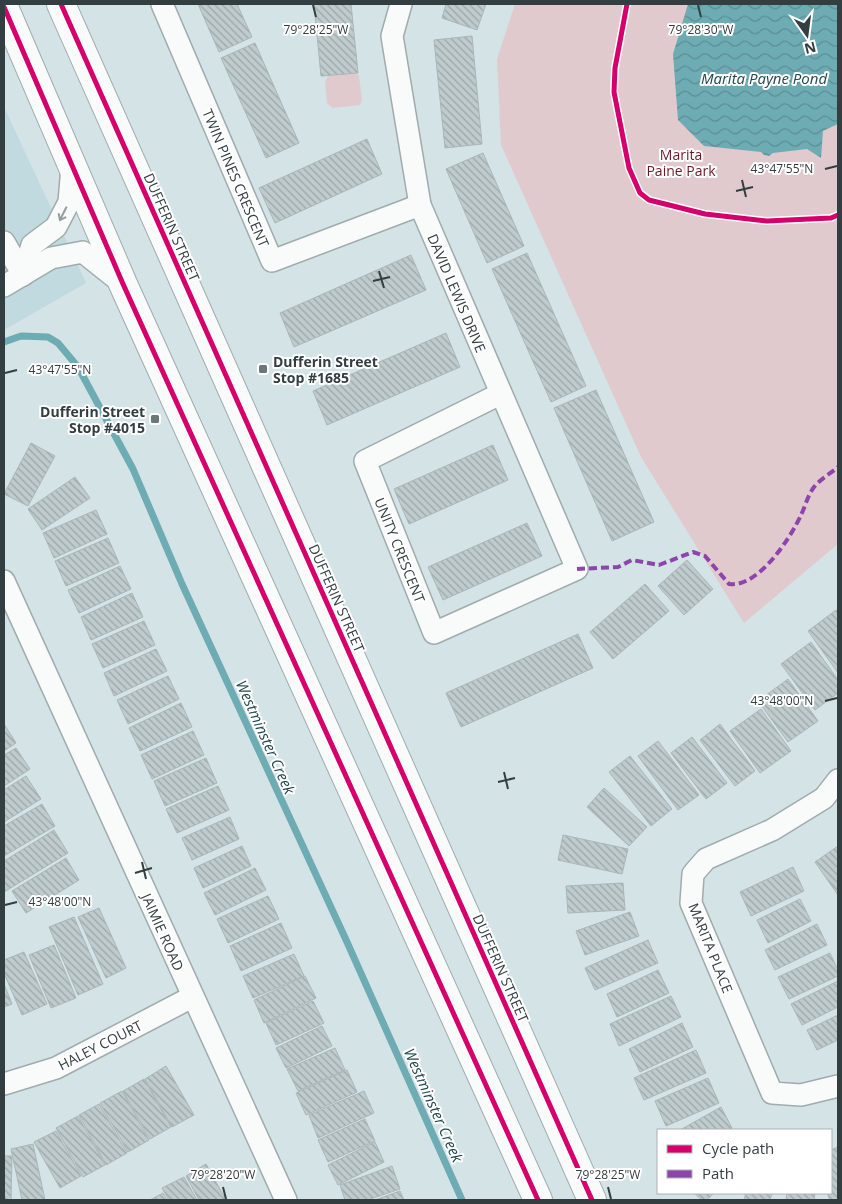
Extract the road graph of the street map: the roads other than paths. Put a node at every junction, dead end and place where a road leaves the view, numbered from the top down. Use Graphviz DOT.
graph roads {
  1 [pos="61,4"];
  2 [pos="162,4"];
  3 [pos="401,4"];
  4 [pos="4,7"];
  5 [pos="72,167"];
  6 [pos="420,205"];
  7 [pos="4,242"];
  8 [pos="23,276"];
  9 [pos="123,284"];
  10 [pos="4,286"];
  11 [pos="500,394"];
  12 [pos="577,569"];
  13 [pos="4,581"];
  14 [pos="838,780"];
  15 [pos="192,997"];
  16 [pos="4,1084"];
  17 [pos="838,1086"];
  18 [pos="286,1200"];
  19 [pos="538,1200"];
  20 [pos="592,1200"];
  1 -- 20 [label="main road, DUFFERIN STREET"];
  2 -- 6 [label="street, TWIN PINES CRESCENT"];
  3 -- 6 [label="street, DAVID LEWIS DRIVE"];
  4 -- 5 [label="main road"];
  5 -- 8 [label="street, one-way"];
  5 -- 9 [label="main road"];
  6 -- 11 [label="street, DAVID LEWIS DRIVE"];
  7 -- 8 [label="street"];
  8 -- 9 [label="street"];
  8 -- 10 [label="street"];
  9 -- 19 [label="main road"];
  11 -- 12 [label="street, DAVID LEWIS DRIVE"];
  11 -- 12 [label="street, UNITY CRESCENT"];
  13 -- 15 [label="street, JAIMIE ROAD"];
  14 -- 17 [label="street, MARITA PLACE"];
  15 -- 16 [label="street, HALEY COURT"];
  15 -- 18 [label="street, JAIMIE ROAD"];
}
